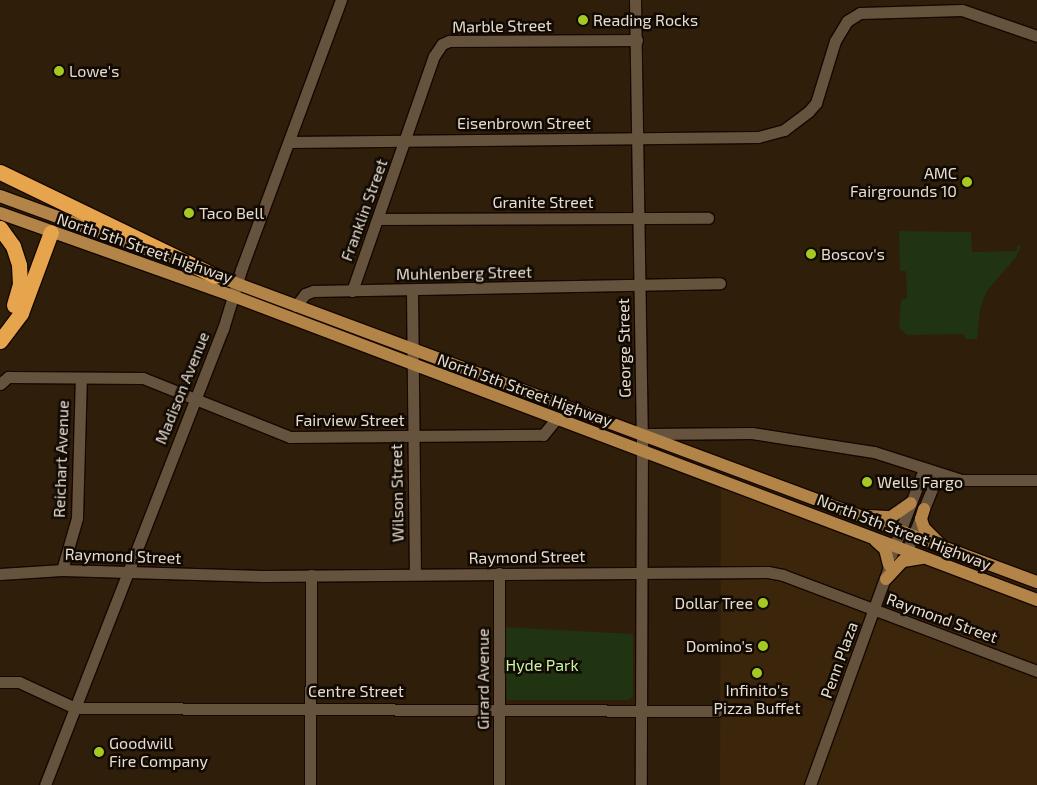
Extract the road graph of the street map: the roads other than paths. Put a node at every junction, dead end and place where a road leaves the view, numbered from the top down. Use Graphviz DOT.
graph roads {
  1 [pos="341,0"];
  2 [pos="635,0"];
  3 [pos="1037,36"];
  4 [pos="637,40"];
  5 [pos="638,138"];
  6 [pos="406,140"];
  7 [pos="290,142"];
  8 [pos="0,172"];
  9 [pos="0,196"];
  10 [pos="0,213"];
  11 [pos="50,214"];
  12 [pos="639,217"];
  13 [pos="708,218"];
  14 [pos="378,219"];
  15 [pos="0,228"];
  16 [pos="51,232"];
  17 [pos="215,276"];
  18 [pos="720,283"];
  19 [pos="639,284"];
  20 [pos="235,290"];
  21 [pos="352,291"];
  22 [pos="412,291"];
  23 [pos="296,306"];
  24 [pos="0,326"];
  25 [pos="0,340"];
  26 [pos="414,350"];
  27 [pos="414,366"];
  28 [pos="81,378"];
  29 [pos="0,384"];
  30 [pos="194,397"];
  31 [pos="556,419"];
  32 [pos="642,434"];
  33 [pos="413,436"];
  34 [pos="642,450"];
  35 [pos="924,469"];
  36 [pos="938,474"];
  37 [pos="1037,480"];
  38 [pos="911,502"];
  39 [pos="924,508"];
  40 [pos="859,516"];
  41 [pos="899,531"];
  42 [pos="867,536"];
  43 [pos="913,537"];
  44 [pos="893,546"];
  45 [pos="945,549"];
  46 [pos="907,551"];
  47 [pos="924,558"];
  48 [pos="889,565"];
  49 [pos="62,570"];
  50 [pos="128,571"];
  51 [pos="641,571"];
  52 [pos="499,573"];
  53 [pos="0,574"];
  54 [pos="415,574"];
  55 [pos="311,575"];
  56 [pos="886,579"];
  57 [pos="1037,582"];
  58 [pos="1037,600"];
  59 [pos="874,610"];
  60 [pos="1037,671"];
  61 [pos="0,682"];
  62 [pos="311,707"];
  63 [pos="75,708"];
  64 [pos="500,708"];
  65 [pos="641,710"];
  66 [pos="717,711"];
  67 [pos="45,785"];
  68 [pos="310,785"];
  69 [pos="499,785"];
  70 [pos="641,785"];
  71 [pos="810,785"];
  1 -- 7 [label="street, Madison Avenue"];
  2 -- 4 [label="street, George Street"];
  3 -- 5 [label="street, Eisenbrown Street"];
  4 -- 5 [label="street, George Street"];
  4 -- 6 [label="street, Marble Street"];
  5 -- 6 [label="street, Eisenbrown Street"];
  5 -- 12 [label="street, George Street"];
  6 -- 7 [label="street, Eisenbrown Street"];
  6 -- 14 [label="street, Franklin Street"];
  7 -- 20 [label="street, Madison Avenue"];
  8 -- 17 [label="highway"];
  9 -- 11 [label="main road, North 5th Street Highway"];
  10 -- 16 [label="main road, North 5th Street Highway"];
  11 -- 16 [label="main road"];
  11 -- 17 [label="main road, North 5th Street Highway"];
  12 -- 13 [label="street, Granite Street"];
  12 -- 14 [label="street, Granite Street"];
  12 -- 19 [label="street, George Street"];
  14 -- 21 [label="street, Franklin Street"];
  15 -- 24 [label="highway"];
  16 -- 20 [label="main road, North 5th Street Highway"];
  16 -- 25 [label="highway"];
  17 -- 20 [label="main road, North 5th Street Highway"];
  18 -- 19 [label="street, Muhlenberg Street"];
  19 -- 22 [label="street, Muhlenberg Street"];
  19 -- 32 [label="street, George Street"];
  20 -- 23 [label="main road, North 5th Street Highway"];
  20 -- 27 [label="main road, North 5th Street Highway"];
  20 -- 30 [label="street, Madison Avenue"];
  21 -- 22 [label="street, Muhlenberg Street"];
  21 -- 23 [label="street, Muhlenberg Street"];
  22 -- 26 [label="street, Wilson Street"];
  23 -- 26 [label="main road, North 5th Street Highway"];
  26 -- 27 [label="street, Wilson Street"];
  26 -- 32 [label="main road, North 5th Street Highway"];
  27 -- 31 [label="main road, North 5th Street Highway"];
  27 -- 33 [label="street, Wilson Street"];
  28 -- 29 [label="street, Fairview Street"];
  28 -- 30 [label="street, Fairview Street"];
  28 -- 49 [label="street, Reichart Avenue"];
  30 -- 33 [label="street, Fairview Street"];
  30 -- 50 [label="street, Madison Avenue"];
  31 -- 33 [label="street, Fairview Street"];
  31 -- 34 [label="main road, North 5th Street Highway"];
  32 -- 34 [label="street, George Street"];
  32 -- 35 [label="street"];
  32 -- 40 [label="main road, North 5th Street Highway"];
  33 -- 54 [label="street, Wilson Street"];
  34 -- 42 [label="main road, North 5th Street Highway"];
  34 -- 51 [label="street, George Street"];
  35 -- 36 [label="street"];
  35 -- 38 [label="street, Penn Plaza"];
  36 -- 37 [label="street"];
  36 -- 39 [label="street"];
  38 -- 40 [label="main road"];
  38 -- 41 [label="street, Penn Plaza"];
  39 -- 43 [label="street"];
  39 -- 45 [label="main road"];
  40 -- 41 [label="main road, North 5th Street Highway"];
  41 -- 43 [label="main road, North 5th Street Highway"];
  41 -- 44 [label="street, Penn Plaza"];
  42 -- 44 [label="main road, North 5th Street Highway"];
  42 -- 48 [label="main road"];
  43 -- 45 [label="main road, North 5th Street Highway"];
  43 -- 46 [label="street"];
  44 -- 46 [label="main road, North 5th Street Highway"];
  44 -- 48 [label="street, Penn Plaza"];
  45 -- 57 [label="main road, North 5th Street Highway"];
  46 -- 47 [label="main road, North 5th Street Highway"];
  47 -- 56 [label="main road"];
  47 -- 58 [label="main road, North 5th Street Highway"];
  48 -- 56 [label="street, Penn Plaza"];
  49 -- 50 [label="street, Raymond Street"];
  49 -- 53 [label="street, Raymond Street"];
  50 -- 55 [label="street, Raymond Street"];
  50 -- 63 [label="street, Madison Avenue"];
  51 -- 52 [label="street, Raymond Street"];
  51 -- 59 [label="street, Raymond Street"];
  51 -- 65 [label="street, George Street"];
  52 -- 54 [label="street, Raymond Street"];
  52 -- 64 [label="street, Girard Avenue"];
  54 -- 55 [label="street, Raymond Street"];
  55 -- 62 [label="street"];
  56 -- 59 [label="street, Penn Plaza"];
  59 -- 60 [label="street, Raymond Street"];
  59 -- 71 [label="street, Penn Plaza"];
  61 -- 63 [label="street, Centre Street"];
  62 -- 63 [label="street, Centre Street"];
  62 -- 64 [label="street, Centre Street"];
  62 -- 68 [label="street"];
  63 -- 67 [label="street, Madison Avenue"];
  64 -- 65 [label="street, Centre Street"];
  64 -- 69 [label="street, Girard Avenue"];
  65 -- 66 [label="street, Centre Street"];
  65 -- 70 [label="street, George Street"];
}
